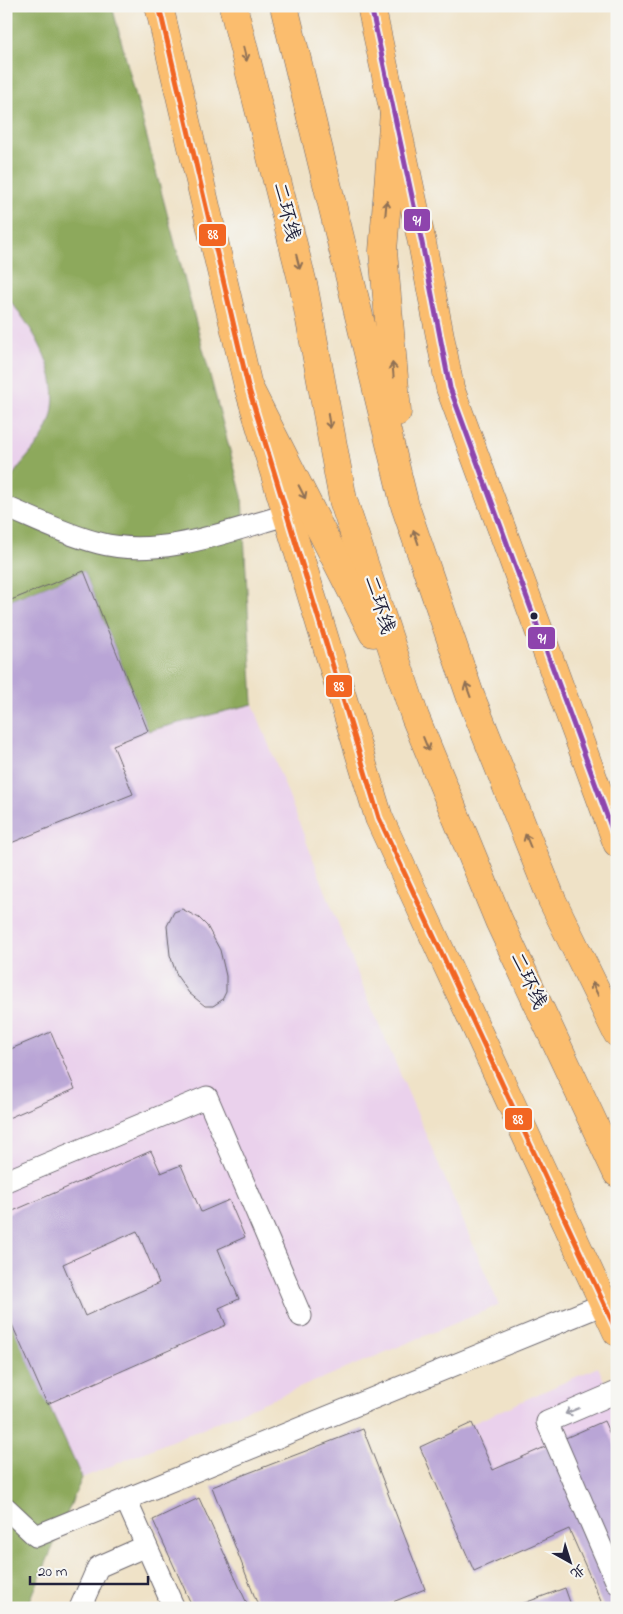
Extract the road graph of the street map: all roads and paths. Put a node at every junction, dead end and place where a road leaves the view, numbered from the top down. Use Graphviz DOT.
graph roads {
  1 [pos="160,6"];
  2 [pos="233,6"];
  3 [pos="284,6"];
  4 [pos="371,6"];
  5 [pos="394,112"];
  6 [pos="248,386"];
  7 [pos="405,506"];
  8 [pos="6,507"];
  9 [pos="286,515"];
  10 [pos="415,717"];
  11 [pos="617,842"];
  12 [pos="617,1033"];
  13 [pos="617,1173"];
  14 [pos="6,1181"];
  15 [pos="604,1304"];
  16 [pos="301,1316"];
  17 [pos="617,1332"];
  18 [pos="617,1392"];
  19 [pos="126,1500"];
  20 [pos="6,1508"];
  21 [pos="146,1546"];
  22 [pos="617,1582"];
  23 [pos="80,1608"];
  24 [pos="174,1608"];
  1 -- 6 [label="main road"];
  2 -- 10 [label="main road, 二环线, one-way"];
  3 -- 7 [label="main road"];
  4 -- 5 [label="main road"];
  7 -- 5 [label="main road, one-way"];
  5 -- 11 [label="main road"];
  6 -- 9 [label="main road"];
  6 -- 10 [label="main road, one-way"];
  12 -- 7 [label="main road, one-way"];
  8 -- 9 [label="lane"];
  9 -- 15 [label="main road"];
  10 -- 13 [label="main road, 二环线, one-way"];
  14 -- 16 [label="lane"];
  15 -- 17 [label="main road"];
  15 -- 19 [label="lane"];
  18 -- 22 [label="lane, one-way"];
  19 -- 20 [label="lane"];
  19 -- 21 [label="lane"];
  21 -- 23 [label="lane"];
  21 -- 24 [label="lane"];
}
